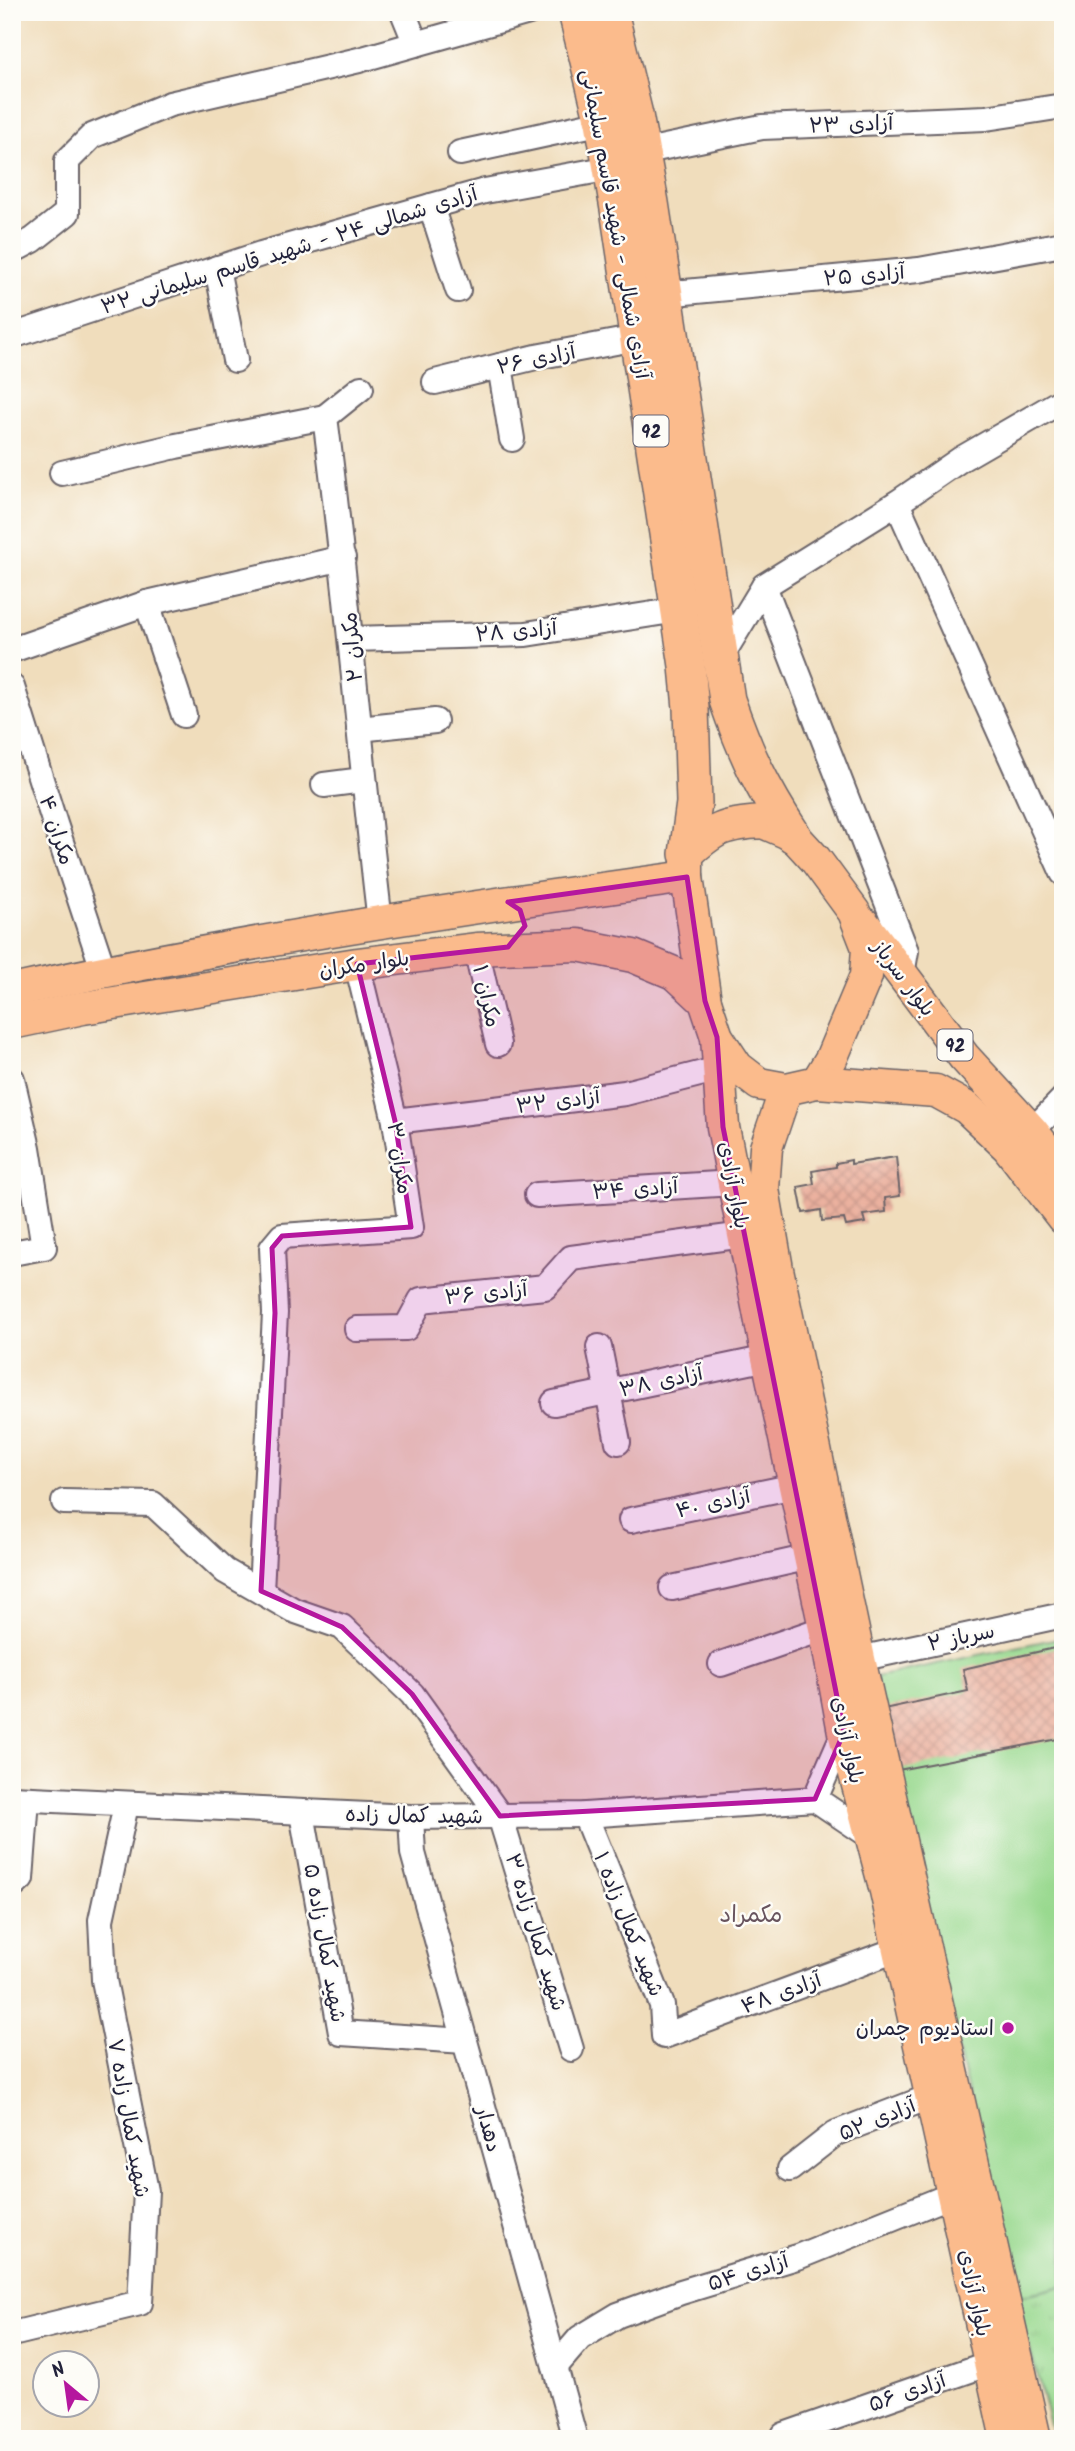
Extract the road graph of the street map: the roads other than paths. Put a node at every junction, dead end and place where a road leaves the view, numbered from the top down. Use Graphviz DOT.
graph roads {
  1 [pos="403,12"];
  2 [pos="529,12"];
  3 [pos="576,12"];
  4 [pos="610,12"];
  5 [pos="416,44"];
  6 [pos="1063,106"];
  7 [pos="603,122"];
  8 [pos="641,152"];
  9 [pos="460,153"];
  10 [pos="611,168"];
  11 [pos="431,206"];
  12 [pos="1063,244"];
  13 [pos="12,251"];
  14 [pos="217,268"];
  15 [pos="458,290"];
  16 [pos="664,293"];
  17 [pos="12,336"];
  18 [pos="637,338"];
  19 [pos="235,360"];
  20 [pos="500,366"];
  21 [pos="435,382"];
  22 [pos="361,388"];
  23 [pos="1063,400"];
  24 [pos="325,417"];
  25 [pos="512,439"];
  26 [pos="62,473"];
  27 [pos="897,503"];
  28 [pos="343,558"];
  29 [pos="764,586"];
  30 [pos="147,603"];
  31 [pos="678,610"];
  32 [pos="352,639"];
  33 [pos="12,650"];
  34 [pos="719,660"];
  35 [pos="12,687"];
  36 [pos="184,715"];
  37 [pos="435,721"];
  38 [pos="359,729"];
  39 [pos="363,780"];
  40 [pos="324,785"];
  41 [pos="793,835"];
  42 [pos="687,865"];
  43 [pos="1063,873"];
  44 [pos="508,902"];
  45 [pos="855,912"];
  46 [pos="380,922"];
  47 [pos="508,947"];
  48 [pos="476,948"];
  49 [pos="358,964"];
  50 [pos="104,972"];
  51 [pos="902,975"];
  52 [pos="12,991"];
  53 [pos="705,1001"];
  54 [pos="12,1023"];
  55 [pos="717,1037"];
  56 [pos="498,1044"];
  57 [pos="719,1069"];
  58 [pos="12,1079"];
  59 [pos="817,1082"];
  60 [pos="786,1089"];
  61 [pos="1063,1099"];
  62 [pos="395,1121"];
  63 [pos="1032,1131"];
  64 [pos="1063,1171"];
  65 [pos="734,1183"];
  66 [pos="537,1195"];
  67 [pos="1063,1218"];
  68 [pos="744,1235"];
  69 [pos="12,1253"];
  70 [pos="357,1329"];
  71 [pos="599,1347"];
  72 [pos="768,1358"];
  73 [pos="610,1391"];
  74 [pos="554,1403"];
  75 [pos="618,1442"];
  76 [pos="795,1486"];
  77 [pos="64,1502"];
  78 [pos="631,1520"];
  79 [pos="810,1557"];
  80 [pos="672,1588"];
  81 [pos="261,1591"];
  82 [pos="1063,1615"];
  83 [pos="825,1628"];
  84 [pos="859,1658"];
  85 [pos="721,1664"];
  86 [pos="844,1732"];
  87 [pos="19,1798"];
  88 [pos="815,1799"];
  89 [pos="126,1805"];
  90 [pos="302,1813"];
  91 [pos="585,1815"];
  92 [pos="500,1816"];
  93 [pos="411,1817"];
  94 [pos="870,1836"];
  95 [pos="12,1887"];
  96 [pos="899,1950"];
  97 [pos="663,2036"];
  98 [pos="465,2041"];
  99 [pos="571,2049"];
  100 [pos="932,2096"];
  101 [pos="790,2169"];
  102 [pos="954,2194"];
  103 [pos="12,2334"];
  104 [pos="990,2363"];
  105 [pos="555,2367"];
  106 [pos="784,2435"];
  107 [pos="575,2439"];
  108 [pos="1007,2439"];
  109 [pos="1035,2439"];
  1 -- 5 [label="street"];
  2 -- 5 [label="street"];
  3 -- 7 [label="highway, آزادی شمالی - شهید قاسم سلیمانی / 92"];
  4 -- 8 [label="highway, آزادی شمالی - شهید قاسم سلیمانی / 92"];
  5 -- 13 [label="street"];
  6 -- 8 [label="street, آزادی ۲۳"];
  7 -- 9 [label="street"];
  7 -- 10 [label="highway, آزادی شمالی - شهید قاسم سلیمانی / 92"];
  8 -- 16 [label="highway, آزادی شمالی - شهید قاسم سلیمانی / 92"];
  10 -- 11 [label="street, آزادی شمالی ۲۴ - شهید قاسم سلیمانی ۳۲"];
  10 -- 18 [label="highway, آزادی شمالی - شهید قاسم سلیمانی / 92"];
  11 -- 14 [label="street, آزادی شمالی ۲۴ - شهید قاسم سلیمانی ۳۲"];
  11 -- 15 [label="street"];
  12 -- 16 [label="street, آزادی ۲۵"];
  14 -- 17 [label="street, آزادی شمالی ۲۴ - شهید قاسم سلیمانی ۳۲"];
  14 -- 19 [label="street"];
  16 -- 34 [label="highway, آزادی شمالی - شهید قاسم سلیمانی / 92"];
  18 -- 20 [label="street, آزادی ۲۶"];
  18 -- 31 [label="highway, آزادی شمالی - شهید قاسم سلیمانی / 92"];
  20 -- 21 [label="street, آزادی ۲۶"];
  20 -- 25 [label="street"];
  22 -- 24 [label="street"];
  23 -- 27 [label="street"];
  24 -- 26 [label="street"];
  24 -- 28 [label="street, مکران ۲"];
  27 -- 29 [label="street"];
  27 -- 43 [label="street"];
  28 -- 30 [label="street"];
  28 -- 32 [label="street, مکران ۲"];
  29 -- 34 [label="street"];
  29 -- 51 [label="street"];
  30 -- 33 [label="street"];
  30 -- 36 [label="street"];
  31 -- 32 [label="street, آزادی ۲۸"];
  31 -- 42 [label="highway, آزادی شمالی - شهید قاسم سلیمانی / 92"];
  32 -- 38 [label="street, مکران ۲"];
  34 -- 41 [label="highway, آزادی شمالی - شهید قاسم سلیمانی / 92"];
  35 -- 50 [label="street, مکران ۴"];
  37 -- 38 [label="street"];
  38 -- 39 [label="street, مکران ۲"];
  39 -- 40 [label="street"];
  39 -- 46 [label="street, مکران ۲"];
  41 -- 42 [label="main road, 92"];
  41 -- 45 [label="main road, 92"];
  42 -- 44 [label="main road, بلوار مکران"];
  42 -- 53 [label="main road, 92"];
  44 -- 46 [label="main road, بلوار مکران"];
  44 -- 47 [label="main road"];
  45 -- 51 [label="main road, بلوار سرباز / 92"];
  45 -- 59 [label="main road, 92"];
  46 -- 50 [label="main road, بلوار مکران"];
  47 -- 48 [label="main road, بلوار مکران"];
  47 -- 53 [label="main road, بلوار مکران"];
  48 -- 49 [label="main road, بلوار مکران"];
  48 -- 56 [label="street, مکران ۱"];
  49 -- 54 [label="main road, بلوار مکران"];
  49 -- 62 [label="street, مکران ۳"];
  50 -- 52 [label="main road, بلوار مکران"];
  51 -- 63 [label="main road, بلوار سرباز / 92"];
  53 -- 55 [label="main road, 92"];
  55 -- 57 [label="main road, بلوار آزادی"];
  55 -- 60 [label="main road, 92"];
  57 -- 62 [label="street, آزادی ۳۲"];
  57 -- 65 [label="main road, بلوار آزادی"];
  58 -- 69 [label="street"];
  59 -- 60 [label="main road, 92"];
  59 -- 67 [label="main road, 92"];
  60 -- 84 [label="main road, بلوار آزادی"];
  61 -- 63 [label="street"];
  62 -- 81 [label="street, مکران ۳"];
  63 -- 64 [label="main road, بلوار سرباز / 92"];
  65 -- 66 [label="street, آزادی ۳۴"];
  65 -- 68 [label="main road, بلوار آزادی"];
  68 -- 70 [label="street, آزادی ۳۶"];
  68 -- 72 [label="main road, بلوار آزادی"];
  71 -- 73 [label="street"];
  72 -- 73 [label="street, آزادی ۳۸"];
  72 -- 76 [label="main road, بلوار آزادی"];
  73 -- 74 [label="street, آزادی ۳۸"];
  73 -- 75 [label="street"];
  76 -- 78 [label="street, آزادی ۴۰"];
  76 -- 79 [label="main road, بلوار آزادی"];
  77 -- 81 [label="street, شهید کمال زاده ۳"];
  79 -- 80 [label="street"];
  79 -- 83 [label="main road, بلوار آزادی"];
  81 -- 92 [label="street, شهید کمال زاده ۳"];
  82 -- 84 [label="street, سرباز ۲"];
  83 -- 85 [label="street"];
  83 -- 86 [label="main road, بلوار آزادی"];
  84 -- 109 [label="main road, بلوار آزادی"];
  86 -- 88 [label="street"];
  86 -- 94 [label="main road, بلوار آزادی"];
  87 -- 89 [label="street, شهید کمال زاده"];
  87 -- 95 [label="street"];
  88 -- 91 [label="street, شهید کمال زاده"];
  88 -- 94 [label="street"];
  89 -- 90 [label="street, شهید کمال زاده"];
  89 -- 103 [label="street, شهید کمال زاده ۷"];
  90 -- 93 [label="street, شهید کمال زاده"];
  90 -- 98 [label="street, شهید کمال زاده ۵"];
  91 -- 92 [label="street, شهید کمال زاده"];
  91 -- 97 [label="street, شهید کمال زاده ۱"];
  92 -- 93 [label="street, شهید کمال زاده"];
  92 -- 99 [label="street, شهید کمال زاده ۳"];
  93 -- 98 [label="street, دهدار"];
  94 -- 96 [label="main road, بلوار آزادی"];
  96 -- 97 [label="street, آزادی ۴۸"];
  96 -- 100 [label="main road, بلوار آزادی"];
  98 -- 105 [label="street, دهدار"];
  100 -- 101 [label="street, آزادی ۵۲"];
  100 -- 102 [label="main road, بلوار آزادی"];
  102 -- 104 [label="main road, بلوار آزادی"];
  102 -- 105 [label="street, آزادی ۵۴"];
  104 -- 106 [label="street, آزادی ۵۶"];
  104 -- 108 [label="main road, بلوار آزادی"];
  105 -- 107 [label="street, دهدار"];
}
